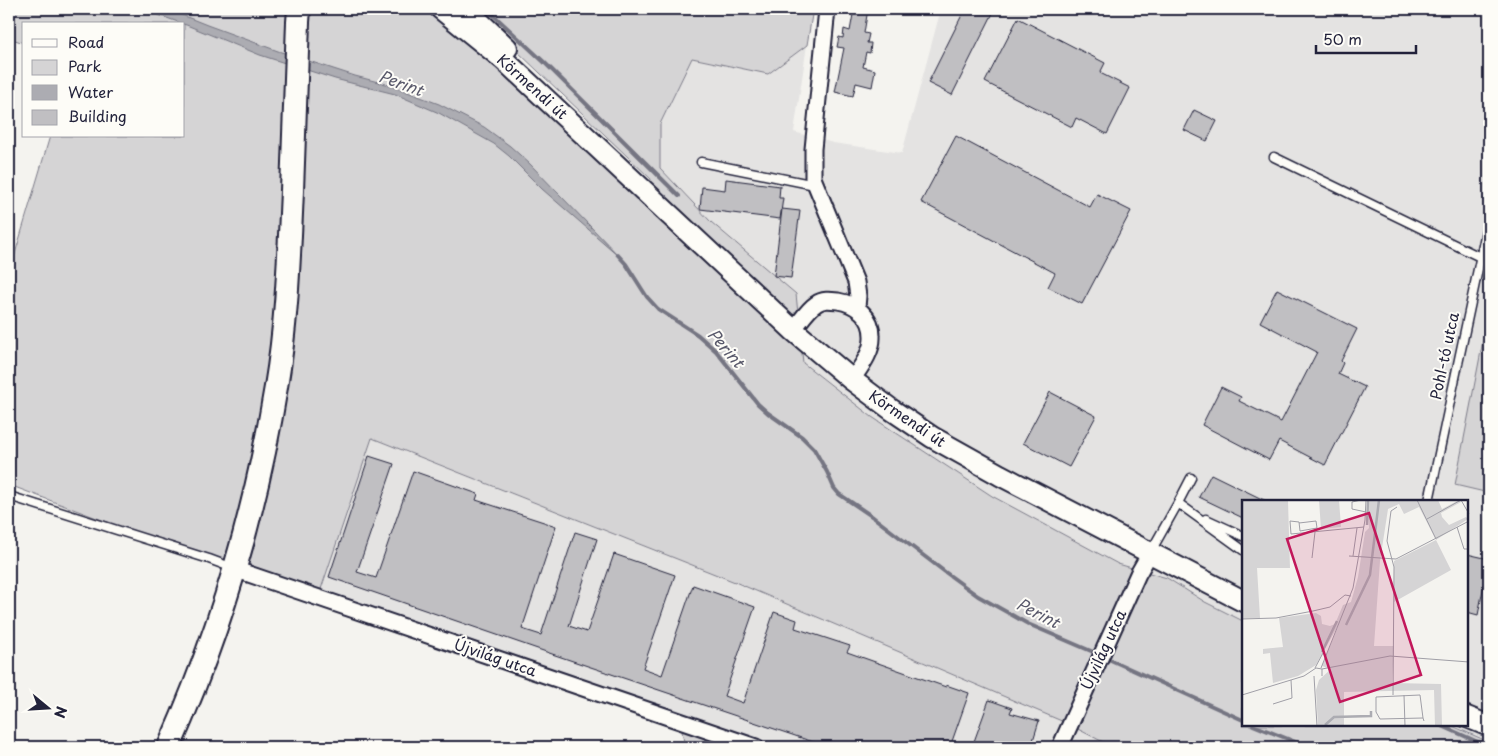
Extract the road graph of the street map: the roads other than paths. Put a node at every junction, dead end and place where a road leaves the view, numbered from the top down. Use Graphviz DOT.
graph roads {
  1 [pos="441,9"];
  2 [pos="466,9"];
  3 [pos="827,9"];
  4 [pos="298,13"];
  5 [pos="1274,158"];
  6 [pos="701,162"];
  7 [pos="620,168"];
  8 [pos="815,185"];
  9 [pos="1489,217"];
  10 [pos="1480,257"];
  11 [pos="857,307"];
  12 [pos="793,330"];
  13 [pos="852,380"];
  14 [pos="1191,478"];
  15 [pos="9,496"];
  16 [pos="1429,500"];
  17 [pos="1178,503"];
  18 [pos="1189,512"];
  19 [pos="1242,536"];
  20 [pos="1242,549"];
  21 [pos="1150,553"];
  22 [pos="234,569"];
  23 [pos="1242,601"];
  24 [pos="1468,717"];
  25 [pos="1489,726"];
  26 [pos="170,747"];
  27 [pos="756,747"];
  28 [pos="1060,747"];
  1 -- 7 [label="street, Körmendi út"];
  2 -- 7 [label="street, Körmendi út"];
  3 -- 8 [label="street"];
  4 -- 22 [label="main road"];
  5 -- 10 [label="lane"];
  6 -- 8 [label="lane"];
  7 -- 12 [label="street, Körmendi út"];
  8 -- 11 [label="street"];
  9 -- 10 [label="lane, Pohl-tó utca"];
  10 -- 16 [label="lane, Pohl-tó utca"];
  11 -- 12 [label="street"];
  11 -- 13 [label="street"];
  12 -- 13 [label="street, Körmendi út"];
  13 -- 21 [label="street, Körmendi út"];
  14 -- 17 [label="lane"];
  15 -- 22 [label="lane"];
  17 -- 18 [label="lane"];
  17 -- 21 [label="lane"];
  18 -- 19 [label="lane"];
  18 -- 20 [label="lane"];
  21 -- 23 [label="street, Körmendi út"];
  21 -- 28 [label="street, Újvilág utca"];
  22 -- 26 [label="main road"];
  22 -- 27 [label="street, Újvilág utca"];
  24 -- 25 [label="street"];
}
